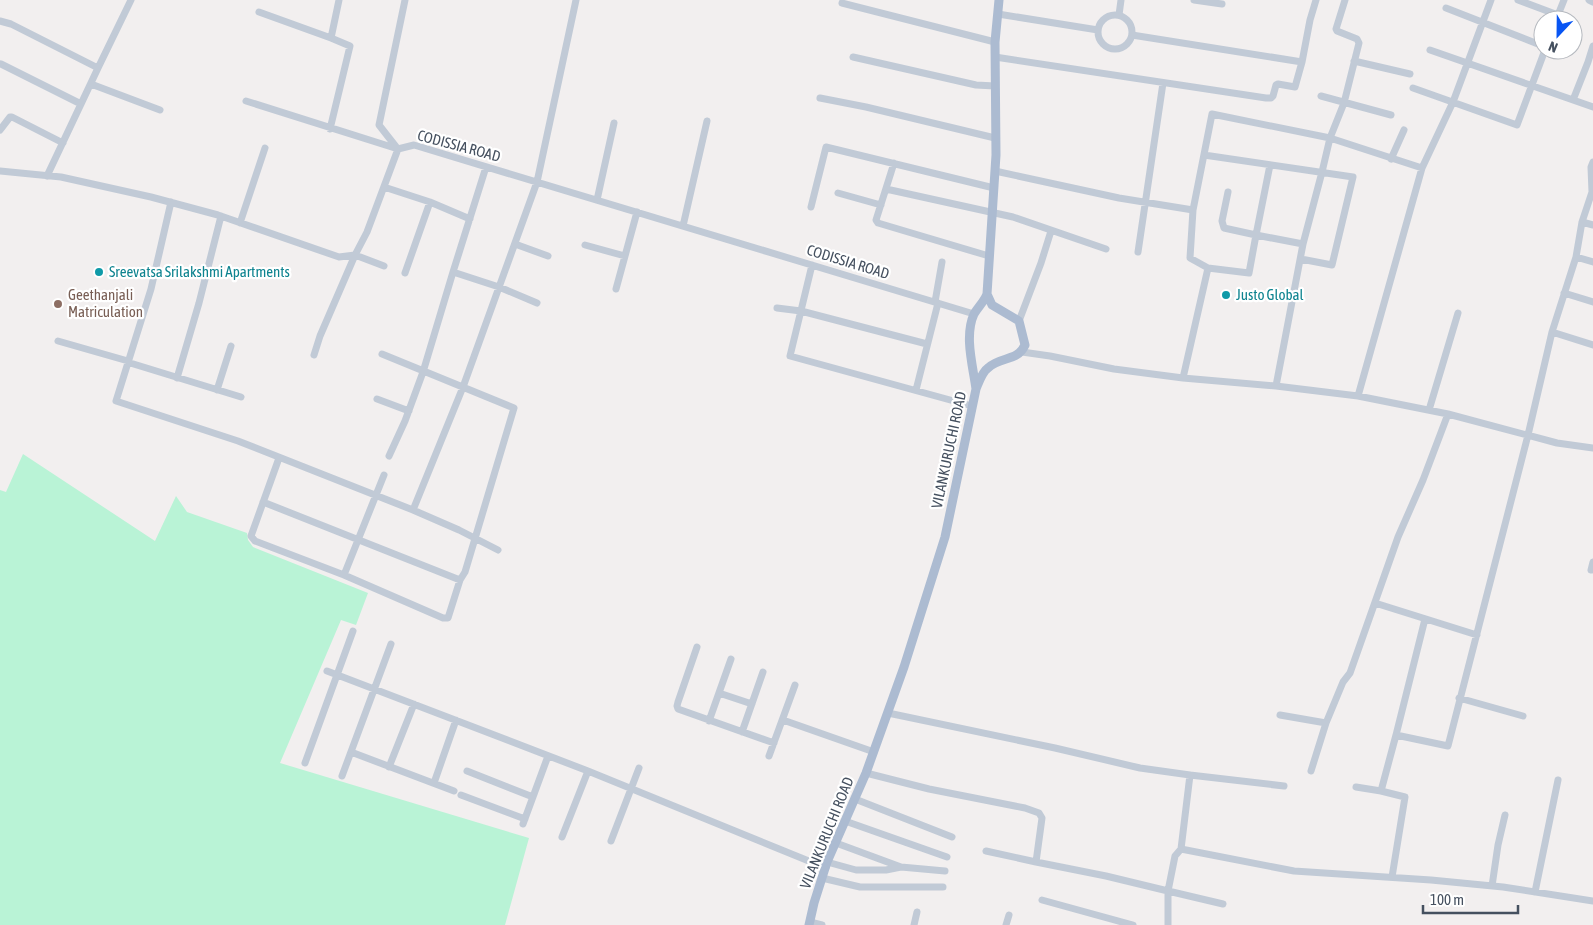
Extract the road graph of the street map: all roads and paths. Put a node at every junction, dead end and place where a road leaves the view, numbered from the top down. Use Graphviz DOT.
graph roads {
  1 [pos="131,0"];
  2 [pos="339,0"];
  3 [pos="405,0"];
  4 [pos="576,0"];
  5 [pos="1000,0"];
  6 [pos="1122,0"];
  7 [pos="1194,0"];
  8 [pos="1316,0"];
  9 [pos="1345,0"];
  10 [pos="1491,0"];
  11 [pos="1518,0"];
  12 [pos="1589,0"];
  13 [pos="1593,2"];
  14 [pos="842,3"];
  15 [pos="1222,4"];
  16 [pos="1446,8"];
  17 [pos="1541,10"];
  18 [pos="259,12"];
  19 [pos="998,14"];
  20 [pos="1119,15"];
  21 [pos="0,21"];
  22 [pos="1483,22"];
  23 [pos="1098,30"];
  24 [pos="1132,35"];
  25 [pos="330,38"];
  26 [pos="995,42"];
  27 [pos="1533,42"];
  28 [pos="1593,46"];
  29 [pos="1430,50"];
  30 [pos="853,57"];
  31 [pos="995,57"];
  32 [pos="1541,60"];
  33 [pos="1354,61"];
  34 [pos="1302,62"];
  35 [pos="1591,63"];
  36 [pos="1,64"];
  37 [pos="1468,64"];
  38 [pos="98,68"];
  39 [pos="1410,74"];
  40 [pos="1163,83"];
  41 [pos="90,84"];
  42 [pos="1532,85"];
  43 [pos="995,86"];
  44 [pos="1413,88"];
  45 [pos="1321,96"];
  46 [pos="820,98"];
  47 [pos="1573,100"];
  48 [pos="246,101"];
  49 [pos="1453,102"];
  50 [pos="1344,103"];
  51 [pos="81,104"];
  52 [pos="1593,107"];
  53 [pos="160,110"];
  54 [pos="1391,115"];
  55 [pos="708,121"];
  56 [pos="614,123"];
  57 [pos="330,129"];
  58 [pos="0,130"];
  59 [pos="1404,130"];
  60 [pos="996,138"];
  61 [pos="1330,138"];
  62 [pos="63,143"];
  63 [pos="265,148"];
  64 [pos="398,149"];
  65 [pos="1204,156"];
  66 [pos="1391,158"];
  67 [pos="1593,162"];
  68 [pos="894,163"];
  69 [pos="1270,165"];
  70 [pos="486,167"];
  71 [pos="1422,168"];
  72 [pos="0,171"];
  73 [pos="995,171"];
  74 [pos="1322,172"];
  75 [pos="47,176"];
  76 [pos="537,182"];
  77 [pos="384,187"];
  78 [pos="994,188"];
  79 [pos="886,189"];
  80 [pos="1228,192"];
  81 [pos="1593,192"];
  82 [pos="838,193"];
  83 [pos="597,200"];
  84 [pos="171,202"];
  85 [pos="430,202"];
  86 [pos="1145,203"];
  87 [pos="881,205"];
  88 [pos="811,207"];
  89 [pos="1194,210"];
  90 [pos="637,212"];
  91 [pos="991,212"];
  92 [pos="221,216"];
  93 [pos="470,219"];
  94 [pos="240,222"];
  95 [pos="1582,222"];
  96 [pos="683,226"];
  97 [pos="1593,226"];
  98 [pos="1051,230"];
  99 [pos="1256,234"];
  100 [pos="515,244"];
  101 [pos="1303,244"];
  102 [pos="585,245"];
  103 [pos="1106,249"];
  104 [pos="1138,252"];
  105 [pos="355,255"];
  106 [pos="548,256"];
  107 [pos="625,256"];
  108 [pos="989,256"];
  109 [pos="1576,257"];
  110 [pos="1301,259"];
  111 [pos="942,262"];
  112 [pos="1593,262"];
  113 [pos="812,265"];
  114 [pos="384,266"];
  115 [pos="1208,268"];
  116 [pos="453,272"];
  117 [pos="405,273"];
  118 [pos="499,287"];
  119 [pos="616,289"];
  120 [pos="1564,293"];
  121 [pos="987,294"];
  122 [pos="1593,302"];
  123 [pos="538,303"];
  124 [pos="936,303"];
  125 [pos="777,308"];
  126 [pos="801,312"];
  127 [pos="1458,313"];
  128 [pos="974,314"];
  129 [pos="1019,321"];
  130 [pos="1552,332"];
  131 [pos="58,341"];
  132 [pos="928,344"];
  133 [pos="1593,345"];
  134 [pos="231,346"];
  135 [pos="1022,352"];
  136 [pos="382,354"];
  137 [pos="314,355"];
  138 [pos="128,362"];
  139 [pos="423,372"];
  140 [pos="177,378"];
  141 [pos="1183,378"];
  142 [pos="1276,386"];
  143 [pos="463,387"];
  144 [pos="976,389"];
  145 [pos="217,390"];
  146 [pos="916,390"];
  147 [pos="1358,396"];
  148 [pos="240,397"];
  149 [pos="377,399"];
  150 [pos="972,406"];
  151 [pos="1429,410"];
  152 [pos="408,411"];
  153 [pos="1448,414"];
  154 [pos="1528,435"];
  155 [pos="1593,448"];
  156 [pos="389,456"];
  157 [pos="279,458"];
  158 [pos="384,475"];
  159 [pos="375,495"];
  160 [pos="263,502"];
  161 [pos="413,510"];
  162 [pos="474,539"];
  163 [pos="358,540"];
  164 [pos="498,550"];
  165 [pos="1593,562"];
  166 [pos="1591,570"];
  167 [pos="344,575"];
  168 [pos="460,580"];
  169 [pos="1375,603"];
  170 [pos="1426,619"];
  171 [pos="353,631"];
  172 [pos="1477,635"];
  173 [pos="391,644"];
  174 [pos="697,647"];
  175 [pos="731,659"];
  176 [pos="327,671"];
  177 [pos="763,672"];
  178 [pos="337,675"];
  179 [pos="796,685"];
  180 [pos="375,689"];
  181 [pos="719,693"];
  182 [pos="1459,698"];
  183 [pos="414,704"];
  184 [pos="752,704"];
  185 [pos="888,713"];
  186 [pos="1280,715"];
  187 [pos="1523,716"];
  188 [pos="456,720"];
  189 [pos="783,720"];
  190 [pos="709,721"];
  191 [pos="1326,724"];
  192 [pos="742,732"];
  193 [pos="1396,735"];
  194 [pos="774,743"];
  195 [pos="351,752"];
  196 [pos="874,752"];
  197 [pos="548,756"];
  198 [pos="769,756"];
  199 [pos="305,763"];
  200 [pos="390,767"];
  201 [pos="639,768"];
  202 [pos="467,771"];
  203 [pos="588,771"];
  204 [pos="1311,771"];
  205 [pos="866,773"];
  206 [pos="1190,775"];
  207 [pos="342,776"];
  208 [pos="1558,780"];
  209 [pos="434,783"];
  210 [pos="1284,786"];
  211 [pos="1356,787"];
  212 [pos="631,789"];
  213 [pos="454,791"];
  214 [pos="1381,791"];
  215 [pos="461,795"];
  216 [pos="533,797"];
  217 [pos="855,799"];
  218 [pos="1505,814"];
  219 [pos="845,821"];
  220 [pos="562,837"];
  221 [pos="952,837"];
  222 [pos="611,841"];
  223 [pos="836,843"];
  224 [pos="1181,849"];
  225 [pos="986,851"];
  226 [pos="947,857"];
  227 [pos="1036,862"];
  228 [pos="827,865"];
  229 [pos="901,867"];
  230 [pos="945,871"];
  231 [pos="1392,877"];
  232 [pos="822,878"];
  233 [pos="1492,886"];
  234 [pos="943,887"];
  235 [pos="1168,891"];
  236 [pos="1535,892"];
  237 [pos="1042,900"];
  238 [pos="1593,901"];
  239 [pos="1223,904"];
  240 [pos="917,912"];
  241 [pos="1009,915"];
  242 [pos="809,924"];
  243 [pos="822,925"];
  244 [pos="914,925"];
  245 [pos="1006,925"];
  246 [pos="1133,925"];
  247 [pos="1168,925"];
  1 -- 38 [label="street"];
  2 -- 25 [label="street"];
  3 -- 64 [label="street"];
  4 -- 76 [label="street"];
  5 -- 19 [label="main road"];
  6 -- 20 [label="street"];
  7 -- 15 [label="street"];
  8 -- 34 [label="street"];
  9 -- 33 [label="street"];
  10 -- 22 [label="street"];
  11 -- 17 [label="street"];
  12 -- 13 [label="street"];
  14 -- 26 [label="street"];
  16 -- 22 [label="street"];
  18 -- 25 [label="street"];
  19 -- 23 [label="street"];
  19 -- 26 [label="main road"];
  20 -- 23 [label="street"];
  20 -- 24 [label="street"];
  21 -- 38 [label="street"];
  22 -- 27 [label="street"];
  22 -- 37 [label="street"];
  23 -- 24 [label="street"];
  24 -- 34 [label="street"];
  25 -- 57 [label="street"];
  26 -- 31 [label="main road"];
  28 -- 35 [label="street"];
  29 -- 37 [label="street"];
  30 -- 43 [label="street"];
  31 -- 40 [label="street"];
  31 -- 43 [label="main road"];
  32 -- 42 [label="street"];
  33 -- 39 [label="street"];
  33 -- 50 [label="street"];
  34 -- 40 [label="street"];
  35 -- 47 [label="street"];
  36 -- 51 [label="street"];
  37 -- 42 [label="street"];
  37 -- 49 [label="street"];
  38 -- 41 [label="street"];
  40 -- 86 [label="street"];
  41 -- 51 [label="street"];
  41 -- 53 [label="street"];
  42 -- 47 [label="street"];
  42 -- 49 [label="street"];
  43 -- 60 [label="main road"];
  44 -- 49 [label="street"];
  45 -- 50 [label="street"];
  46 -- 60 [label="street"];
  47 -- 52 [label="street"];
  48 -- 57 [label="street"];
  49 -- 71 [label="street"];
  50 -- 54 [label="street"];
  50 -- 61 [label="street"];
  51 -- 62 [label="street"];
  55 -- 96 [label="street"];
  56 -- 83 [label="street"];
  57 -- 64 [label="street"];
  58 -- 62 [label="street"];
  59 -- 66 [label="street"];
  60 -- 73 [label="main road"];
  61 -- 65 [label="street"];
  61 -- 66 [label="street"];
  61 -- 74 [label="street"];
  62 -- 75 [label="street"];
  63 -- 94 [label="street"];
  64 -- 70 [label="street, CODISSIA ROAD"];
  64 -- 77 [label="street, CODISSIA ROAD"];
  65 -- 69 [label="street"];
  65 -- 89 [label="street"];
  66 -- 71 [label="street"];
  67 -- 81 [label="street"];
  68 -- 78 [label="street"];
  68 -- 79 [label="street"];
  68 -- 88 [label="street"];
  69 -- 74 [label="street"];
  69 -- 99 [label="street"];
  70 -- 76 [label="street, CODISSIA ROAD"];
  70 -- 93 [label="street"];
  71 -- 147 [label="street"];
  72 -- 75 [label="street"];
  73 -- 78 [label="main road"];
  73 -- 86 [label="street"];
  74 -- 101 [label="street"];
  74 -- 110 [label="street"];
  75 -- 84 [label="street"];
  76 -- 83 [label="street, CODISSIA ROAD"];
  76 -- 100 [label="street"];
  77 -- 85 [label="street"];
  77 -- 105 [label="street, CODISSIA ROAD"];
  78 -- 91 [label="main road"];
  79 -- 87 [label="street"];
  79 -- 91 [label="street"];
  80 -- 99 [label="street"];
  81 -- 95 [label="street"];
  82 -- 87 [label="street"];
  83 -- 90 [label="street, CODISSIA ROAD"];
  84 -- 92 [label="street"];
  84 -- 138 [label="street"];
  85 -- 93 [label="street"];
  85 -- 117 [label="street"];
  86 -- 89 [label="street"];
  86 -- 104 [label="street"];
  87 -- 108 [label="street"];
  89 -- 115 [label="street"];
  90 -- 96 [label="street, CODISSIA ROAD"];
  90 -- 107 [label="street"];
  91 -- 98 [label="street"];
  91 -- 108 [label="main road"];
  92 -- 94 [label="street"];
  92 -- 140 [label="street"];
  93 -- 116 [label="street"];
  94 -- 105 [label="street"];
  95 -- 97 [label="street"];
  95 -- 109 [label="street"];
  96 -- 113 [label="street, CODISSIA ROAD"];
  98 -- 103 [label="street"];
  98 -- 129 [label="street"];
  99 -- 101 [label="street"];
  99 -- 115 [label="street"];
  100 -- 106 [label="street"];
  100 -- 118 [label="street"];
  101 -- 110 [label="street"];
  102 -- 107 [label="street"];
  105 -- 114 [label="street"];
  105 -- 137 [label="street, CODISSIA ROAD"];
  107 -- 119 [label="street"];
  108 -- 121 [label="main road"];
  109 -- 112 [label="street"];
  109 -- 120 [label="street"];
  110 -- 142 [label="street"];
  111 -- 124 [label="street"];
  113 -- 124 [label="street, CODISSIA ROAD"];
  113 -- 126 [label="street"];
  115 -- 141 [label="street"];
  116 -- 118 [label="street"];
  116 -- 139 [label="street"];
  118 -- 123 [label="street"];
  118 -- 143 [label="street"];
  120 -- 122 [label="street"];
  120 -- 130 [label="street"];
  121 -- 128 [label="main road"];
  121 -- 129 [label="main road"];
  124 -- 128 [label="street, CODISSIA ROAD"];
  124 -- 132 [label="street"];
  125 -- 126 [label="street"];
  126 -- 132 [label="street"];
  126 -- 146 [label="street"];
  127 -- 151 [label="street"];
  128 -- 144 [label="main road"];
  129 -- 135 [label="main road"];
  130 -- 133 [label="street"];
  130 -- 154 [label="street"];
  131 -- 138 [label="street"];
  132 -- 146 [label="street"];
  134 -- 145 [label="street"];
  135 -- 141 [label="street"];
  135 -- 144 [label="main road, VILANKURUCHI ROAD"];
  136 -- 139 [label="street"];
  138 -- 140 [label="street"];
  138 -- 157 [label="street"];
  139 -- 143 [label="street"];
  139 -- 152 [label="street"];
  140 -- 145 [label="street"];
  141 -- 142 [label="street"];
  142 -- 147 [label="street"];
  143 -- 161 [label="street"];
  143 -- 162 [label="street"];
  144 -- 150 [label="main road, VILANKURUCHI ROAD"];
  145 -- 148 [label="street"];
  146 -- 150 [label="street"];
  147 -- 151 [label="street"];
  149 -- 152 [label="street"];
  150 -- 185 [label="main road, VILANKURUCHI ROAD"];
  151 -- 153 [label="street"];
  152 -- 156 [label="street"];
  153 -- 154 [label="street"];
  153 -- 169 [label="street"];
  154 -- 155 [label="street"];
  154 -- 172 [label="street"];
  157 -- 159 [label="street"];
  157 -- 160 [label="street"];
  158 -- 159 [label="street"];
  159 -- 161 [label="street"];
  159 -- 163 [label="street"];
  160 -- 163 [label="street"];
  160 -- 167 [label="street"];
  161 -- 162 [label="street"];
  162 -- 164 [label="street"];
  162 -- 168 [label="street"];
  163 -- 167 [label="street"];
  163 -- 168 [label="street"];
  165 -- 166 [label="street"];
  167 -- 168 [label="street"];
  169 -- 170 [label="street"];
  169 -- 191 [label="street"];
  170 -- 172 [label="street"];
  170 -- 193 [label="street"];
  171 -- 178 [label="street"];
  172 -- 182 [label="street"];
  173 -- 180 [label="street"];
  174 -- 190 [label="street"];
  175 -- 181 [label="street"];
  176 -- 178 [label="street"];
  177 -- 184 [label="street"];
  178 -- 180 [label="street"];
  178 -- 199 [label="street"];
  179 -- 189 [label="street"];
  180 -- 183 [label="street"];
  180 -- 195 [label="street"];
  181 -- 184 [label="street"];
  181 -- 190 [label="street"];
  182 -- 187 [label="street"];
  182 -- 193 [label="street"];
  183 -- 188 [label="street"];
  183 -- 200 [label="street"];
  184 -- 192 [label="street"];
  185 -- 196 [label="main road, VILANKURUCHI ROAD"];
  185 -- 206 [label="street"];
  186 -- 191 [label="street"];
  188 -- 197 [label="street"];
  188 -- 209 [label="street"];
  189 -- 194 [label="street"];
  189 -- 196 [label="street"];
  190 -- 192 [label="street"];
  191 -- 204 [label="street"];
  192 -- 194 [label="street"];
  193 -- 214 [label="street"];
  194 -- 198 [label="street"];
  195 -- 200 [label="street"];
  195 -- 207 [label="street"];
  196 -- 205 [label="main road, VILANKURUCHI ROAD"];
  197 -- 203 [label="street"];
  197 -- 216 [label="street"];
  200 -- 209 [label="street"];
  201 -- 212 [label="street"];
  202 -- 216 [label="street"];
  203 -- 212 [label="street"];
  203 -- 220 [label="street"];
  205 -- 217 [label="main road, VILANKURUCHI ROAD"];
  205 -- 227 [label="street"];
  206 -- 210 [label="street"];
  206 -- 224 [label="street"];
  208 -- 236 [label="street"];
  209 -- 213 [label="street"];
  211 -- 214 [label="street"];
  212 -- 222 [label="street"];
  212 -- 228 [label="street"];
  214 -- 231 [label="street"];
  215 -- 216 [label="street"];
  217 -- 219 [label="main road, VILANKURUCHI ROAD"];
  217 -- 221 [label="street"];
  218 -- 233 [label="street"];
  219 -- 223 [label="main road, VILANKURUCHI ROAD"];
  219 -- 226 [label="street"];
  223 -- 228 [label="main road, VILANKURUCHI ROAD"];
  223 -- 229 [label="street"];
  224 -- 231 [label="street"];
  224 -- 235 [label="street"];
  225 -- 227 [label="street"];
  227 -- 235 [label="street"];
  228 -- 229 [label="street"];
  228 -- 232 [label="main road, VILANKURUCHI ROAD"];
  229 -- 230 [label="street"];
  231 -- 233 [label="street"];
  232 -- 234 [label="street"];
  232 -- 242 [label="main road, VILANKURUCHI ROAD"];
  233 -- 236 [label="street"];
  235 -- 239 [label="street"];
  235 -- 247 [label="street"];
  236 -- 238 [label="street"];
  237 -- 246 [label="street"];
  240 -- 244 [label="street"];
  241 -- 245 [label="street"];
  242 -- 243 [label="street"];
}
